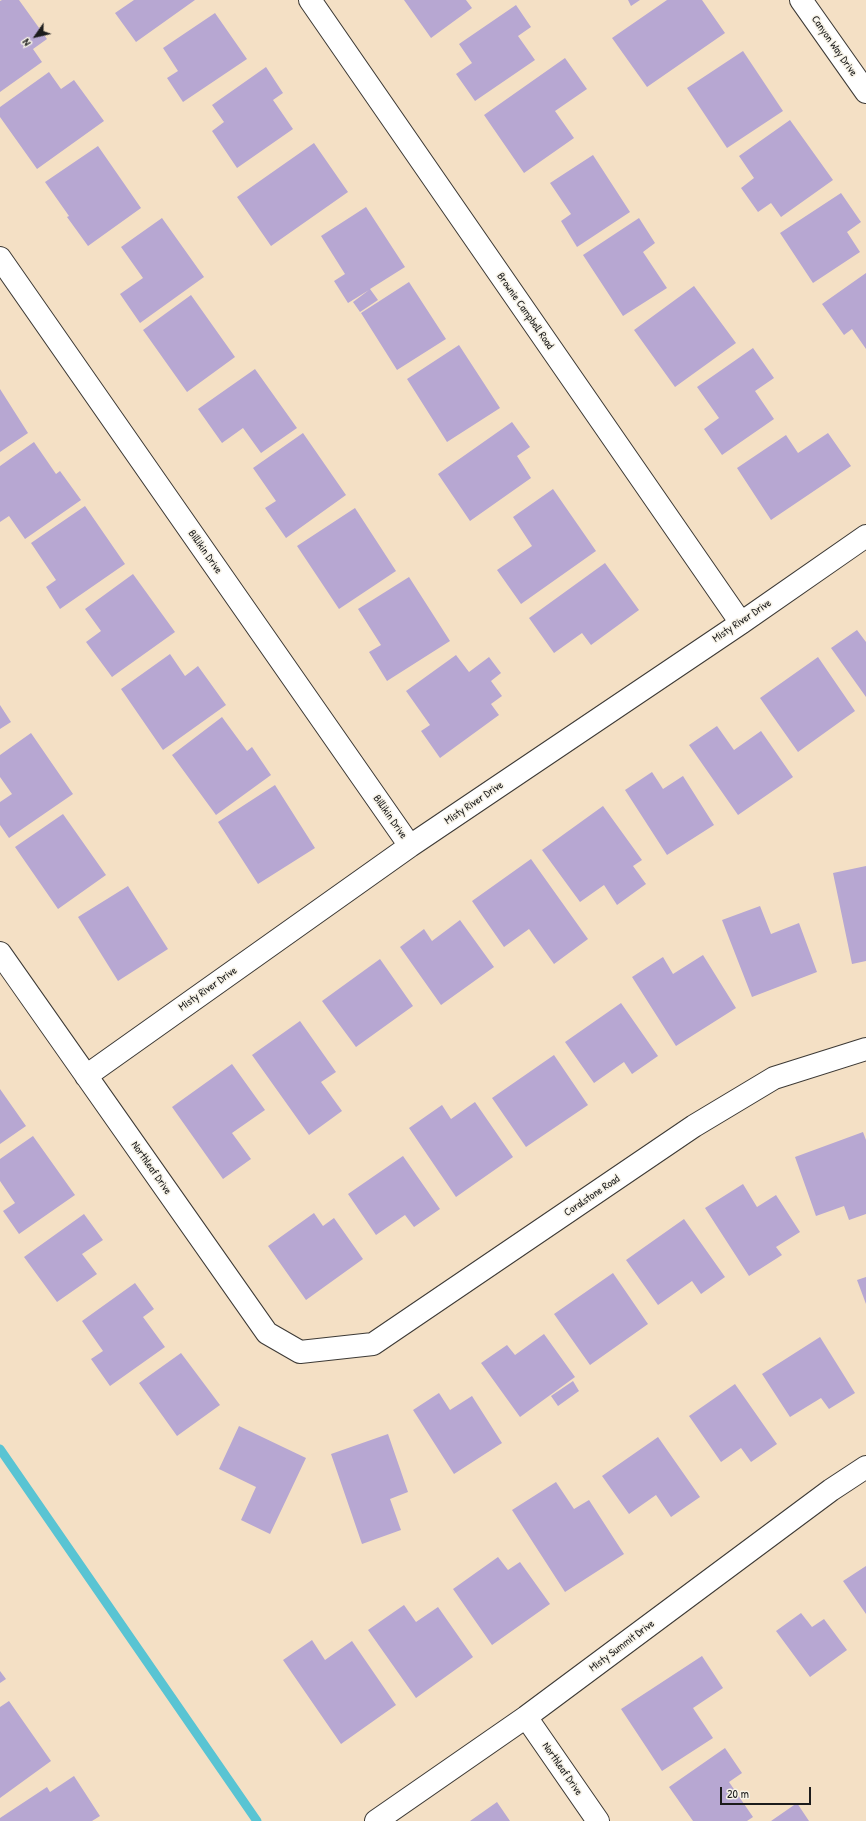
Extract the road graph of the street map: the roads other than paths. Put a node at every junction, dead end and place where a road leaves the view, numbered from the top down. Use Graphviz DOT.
graph roads {
  1 [pos="310,0"];
  2 [pos="801,0"];
  3 [pos="866,92"];
  4 [pos="0,258"];
  5 [pos="866,536"];
  6 [pos="740,623"];
  7 [pos="410,846"];
  8 [pos="0,953"];
  9 [pos="866,1049"];
  10 [pos="86,1076"];
  11 [pos="324,1350"];
  12 [pos="866,1467"];
  13 [pos="526,1717"];
  14 [pos="376,1821"];
  15 [pos="598,1821"];
  1 -- 6 [label="street, Brownie Campbell Road"];
  2 -- 3 [label="street, Canyon Way Drive"];
  4 -- 7 [label="street, Billikin Drive"];
  5 -- 6 [label="street, Misty River Drive"];
  6 -- 7 [label="street, Misty River Drive"];
  7 -- 10 [label="street, Misty River Drive"];
  8 -- 10 [label="street, Northleaf Drive"];
  9 -- 11 [label="street, Coralstone Road"];
  10 -- 11 [label="street, Northleaf Drive"];
  12 -- 13 [label="street, Misty Summit Drive"];
  13 -- 14 [label="street, Misty Summit Drive"];
  13 -- 15 [label="street, Northleaf Drive"];
}
